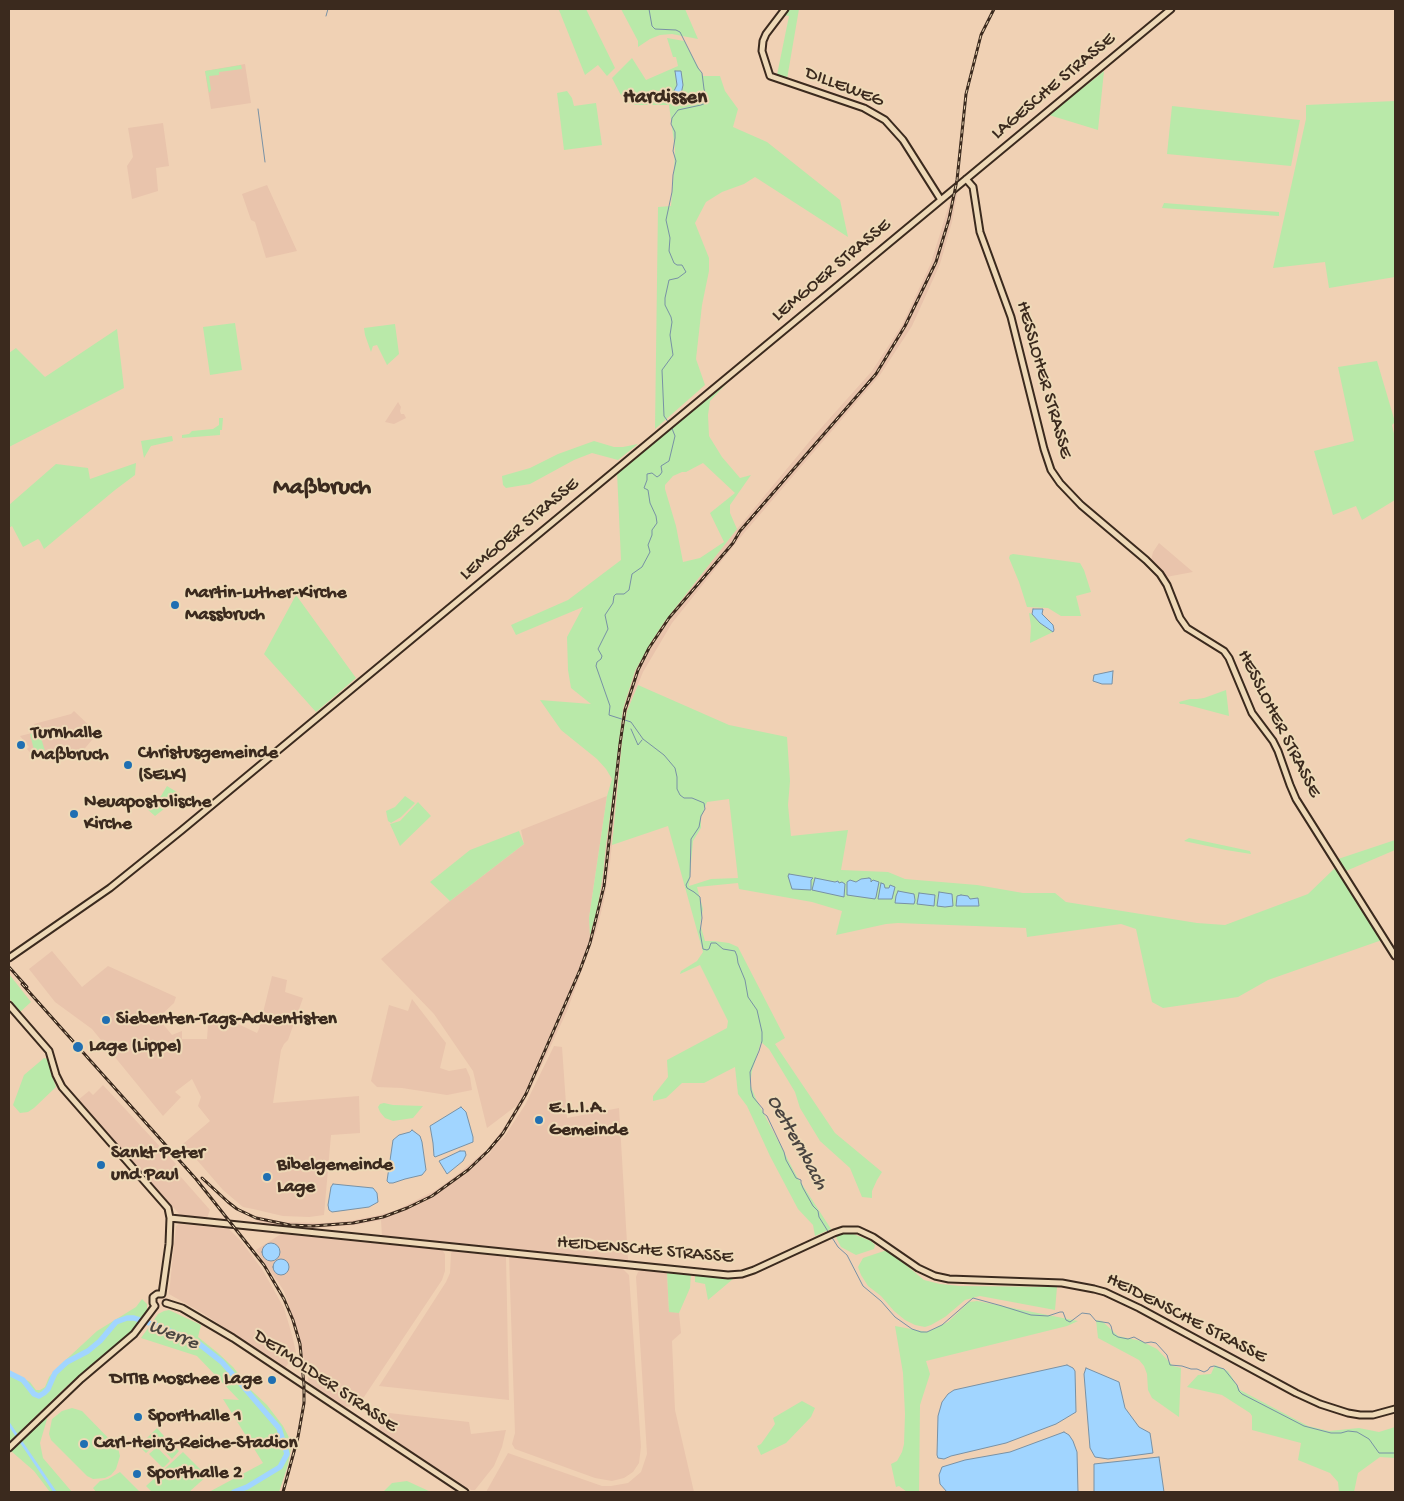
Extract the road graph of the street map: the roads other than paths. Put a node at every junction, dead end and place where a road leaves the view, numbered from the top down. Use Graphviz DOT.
graph roads {
  1 [pos="785,9"];
  2 [pos="1171,9"];
  3 [pos="966,179"];
  4 [pos="956,188"];
  5 [pos="941,200"];
  6 [pos="1395,956"];
  7 [pos="9,958"];
  8 [pos="9,1005"];
  9 [pos="170,1218"];
  10 [pos="162,1294"];
  11 [pos="166,1303"];
  12 [pos="155,1306"];
  13 [pos="1395,1409"];
  14 [pos="9,1448"];
  15 [pos="465,1492"];
  1 -- 5 [label="main road, DILLEWEG"];
  2 -- 3 [label="main road, LAGESCHE STRASSE"];
  3 -- 4 [label="main road, LAGESCHE STRASSE"];
  3 -- 6 [label="main road, HESSLOHER STRASSE"];
  4 -- 5 [label="main road, LEMGOER STRASSE"];
  5 -- 7 [label="main road, LEMGOER STRASSE"];
  8 -- 9 [label="main road"];
  9 -- 10 [label="main road"];
  9 -- 13 [label="main road, HEIDENSCHE STRASSE"];
  10 -- 11 [label="main road"];
  10 -- 12 [label="main road"];
  11 -- 12 [label="main road"];
  11 -- 15 [label="main road, DETMOLDER STRASSE"];
  12 -- 14 [label="main road"];
}
